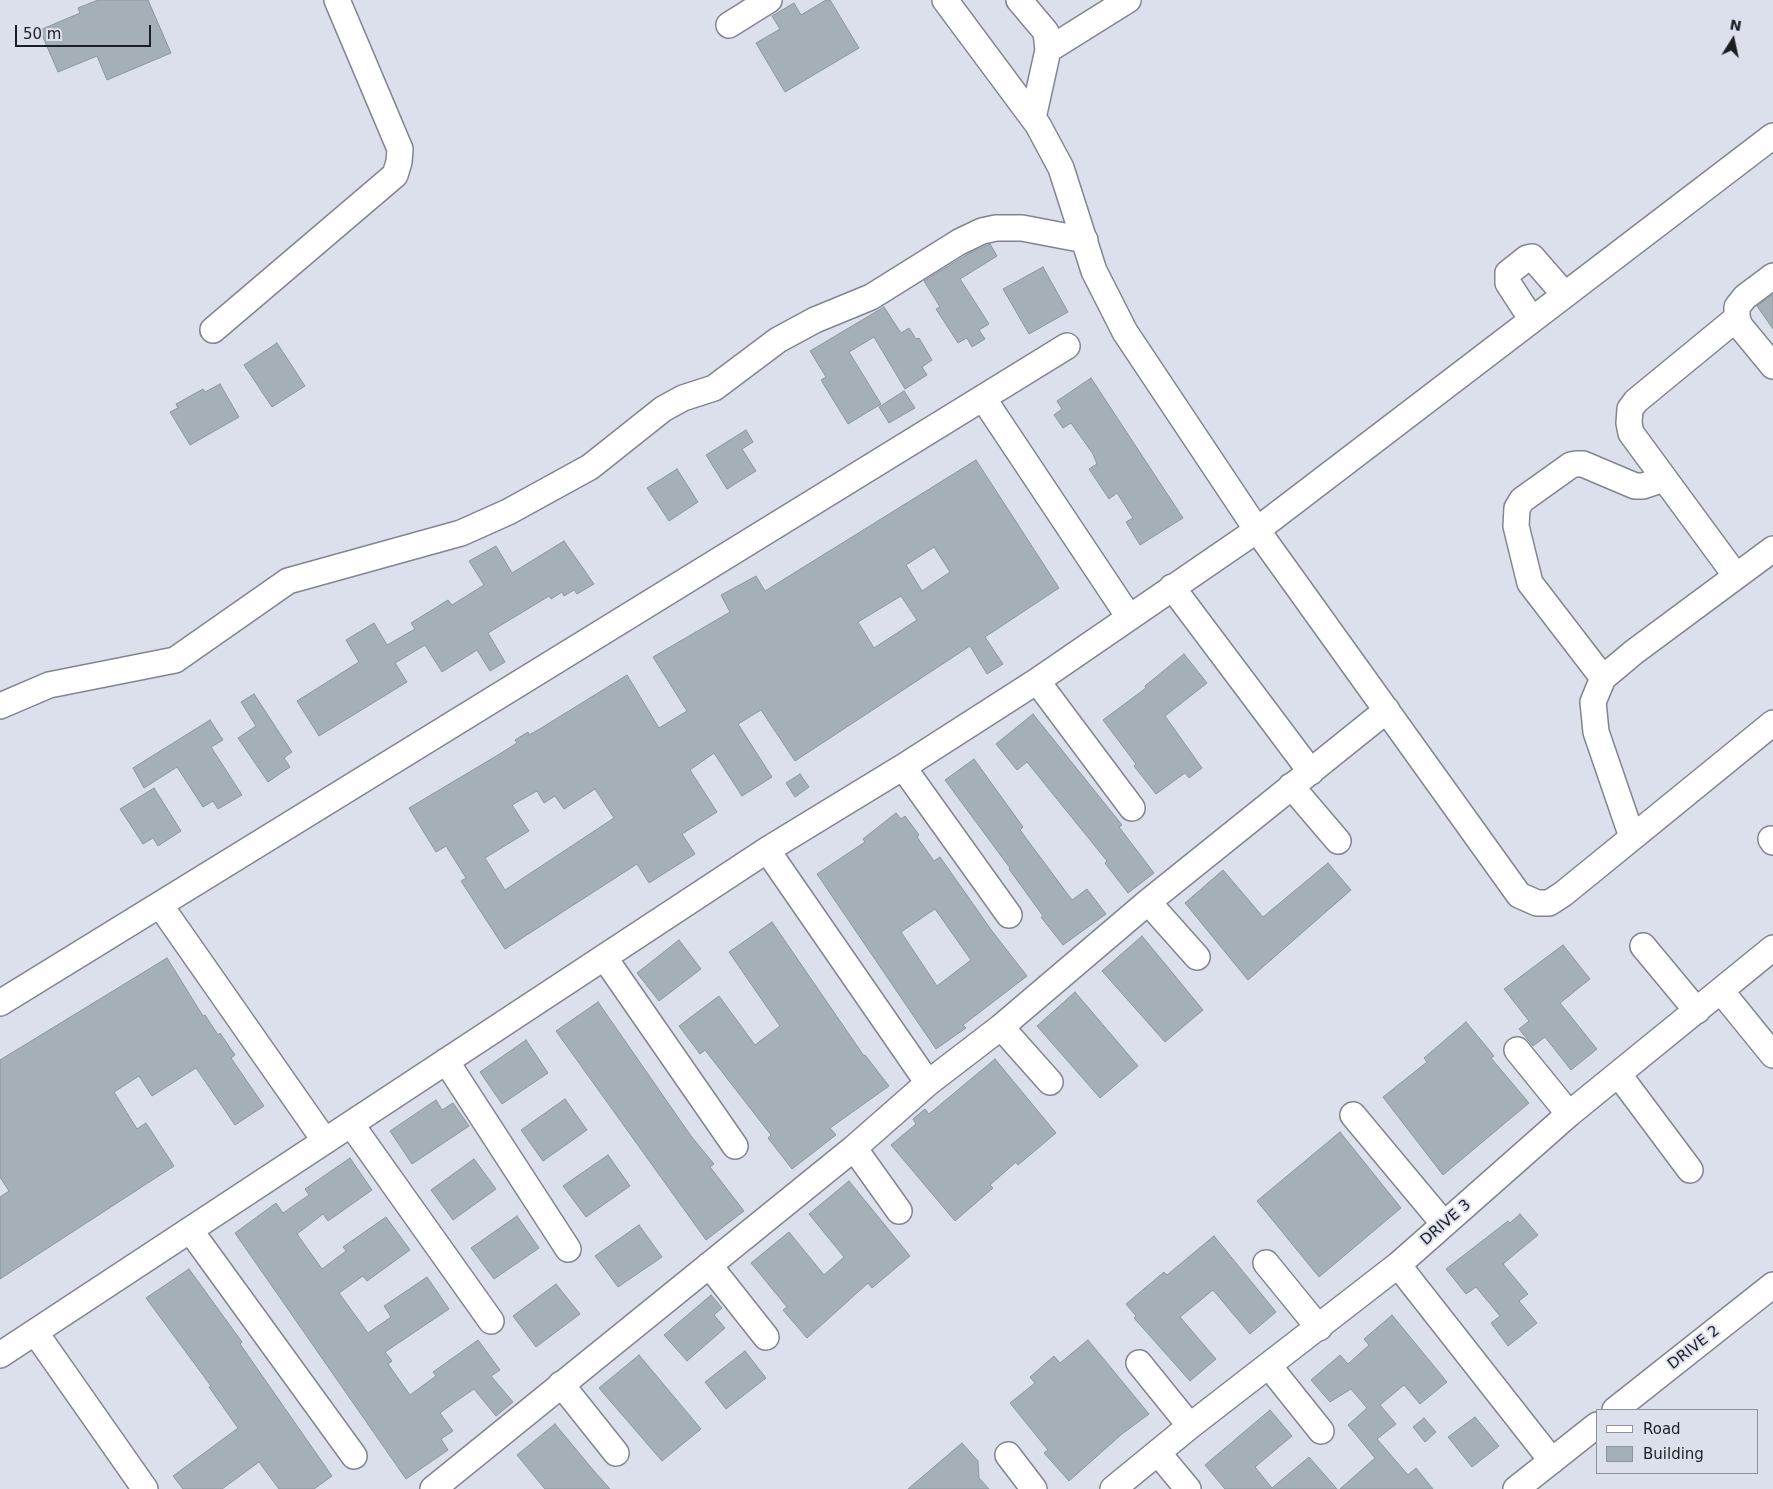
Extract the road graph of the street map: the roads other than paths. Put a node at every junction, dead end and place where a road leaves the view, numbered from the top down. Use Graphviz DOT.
graph roads {
  1 [pos="337,0"];
  2 [pos="769,0"];
  3 [pos="945,0"];
  4 [pos="1019,0"];
  5 [pos="1128,0"];
  6 [pos="729,25"];
  7 [pos="1048,50"];
  8 [pos="1033,118"];
  9 [pos="1773,136"];
  10 [pos="1085,240"];
  11 [pos="1773,276"];
  12 [pos="1565,295"];
  13 [pos="1737,318"];
  14 [pos="1532,320"];
  15 [pos="212,330"];
  16 [pos="1067,346"];
  17 [pos="1773,366"];
  18 [pos="983,398"];
  19 [pos="1664,478"];
  20 [pos="1257,530"];
  21 [pos="1773,549"];
  22 [pos="1736,576"];
  23 [pos="1172,587"];
  24 [pos="1130,617"];
  25 [pos="1603,678"];
  26 [pos="1037,681"];
  27 [pos="0,706"];
  28 [pos="1387,710"];
  29 [pos="1773,723"];
  30 [pos="903,767"];
  31 [pos="1311,772"];
  32 [pos="1291,786"];
  33 [pos="1132,808"];
  34 [pos="1632,838"];
  35 [pos="1338,841"];
  36 [pos="767,850"];
  37 [pos="1148,902"];
  38 [pos="160,904"];
  39 [pos="1008,915"];
  40 [pos="1642,946"];
  41 [pos="1773,948"];
  42 [pos="604,957"];
  43 [pos="1197,957"];
  44 [pos="1721,991"];
  45 [pos="0,1003"];
  46 [pos="1697,1011"];
  47 [pos="1001,1027"];
  48 [pos="1517,1050"];
  49 [pos="1773,1055"];
  50 [pos="446,1061"];
  51 [pos="1619,1075"];
  52 [pos="1050,1082"];
  53 [pos="928,1083"];
  54 [pos="1569,1114"];
  55 [pos="1353,1115"];
  56 [pos="351,1124"];
  57 [pos="325,1141"];
  58 [pos="735,1146"];
  59 [pos="854,1148"];
  60 [pos="1690,1170"];
  61 [pos="900,1212"];
  62 [pos="1444,1224"];
  63 [pos="190,1230"];
  64 [pos="568,1249"];
  65 [pos="1266,1263"];
  66 [pos="1398,1264"];
  67 [pos="709,1265"];
  68 [pos="1773,1285"];
  69 [pos="491,1321"];
  70 [pos="1319,1328"];
  71 [pos="35,1332"];
  72 [pos="766,1337"];
  73 [pos="0,1355"];
  74 [pos="1139,1363"];
  75 [pos="1269,1366"];
  76 [pos="561,1384"];
  77 [pos="1616,1409"];
  78 [pos="1190,1426"];
  79 [pos="1596,1426"];
  80 [pos="1321,1432"];
  81 [pos="1158,1452"];
  82 [pos="616,1453"];
  83 [pos="354,1456"];
  84 [pos="1008,1456"];
  85 [pos="1552,1461"];
  86 [pos="145,1489"];
  87 [pos="433,1489"];
  88 [pos="1034,1489"];
  89 [pos="1113,1489"];
  90 [pos="1188,1489"];
  91 [pos="1516,1489"];
  1 -- 15 [label="street"];
  2 -- 6 [label="street"];
  3 -- 8 [label="street"];
  4 -- 7 [label="street"];
  5 -- 7 [label="street"];
  7 -- 8 [label="street"];
  8 -- 10 [label="street"];
  9 -- 12 [label="street"];
  10 -- 20 [label="street"];
  10 -- 27 [label="street"];
  11 -- 13 [label="street"];
  12 -- 14 [label="street"];
  12 -- 14 [label="street"];
  13 -- 17 [label="street"];
  13 -- 19 [label="street"];
  14 -- 20 [label="street"];
  16 -- 18 [label="street"];
  18 -- 24 [label="street"];
  18 -- 38 [label="street"];
  19 -- 22 [label="street"];
  19 -- 25 [label="street"];
  20 -- 23 [label="street"];
  20 -- 28 [label="street"];
  21 -- 22 [label="street"];
  22 -- 25 [label="street"];
  23 -- 24 [label="street"];
  23 -- 31 [label="street"];
  24 -- 26 [label="street"];
  25 -- 34 [label="street"];
  26 -- 30 [label="street"];
  26 -- 33 [label="street"];
  28 -- 31 [label="street"];
  28 -- 34 [label="street"];
  29 -- 34 [label="street"];
  30 -- 36 [label="street"];
  30 -- 39 [label="street"];
  31 -- 32 [label="street"];
  32 -- 35 [label="street"];
  32 -- 37 [label="street"];
  36 -- 42 [label="street"];
  36 -- 53 [label="street"];
  37 -- 43 [label="street"];
  37 -- 47 [label="street"];
  38 -- 45 [label="street"];
  38 -- 57 [label="street"];
  40 -- 46 [label="street"];
  41 -- 44 [label="street, DRIVE 3"];
  42 -- 50 [label="street"];
  42 -- 58 [label="street"];
  44 -- 46 [label="street, DRIVE 3"];
  44 -- 49 [label="street"];
  46 -- 51 [label="street, DRIVE 3"];
  47 -- 52 [label="street"];
  47 -- 53 [label="street"];
  48 -- 54 [label="street"];
  50 -- 56 [label="street"];
  50 -- 64 [label="street"];
  51 -- 54 [label="street, DRIVE 3"];
  51 -- 60 [label="street"];
  53 -- 59 [label="street"];
  54 -- 62 [label="street, DRIVE 3"];
  55 -- 62 [label="street"];
  56 -- 57 [label="street"];
  56 -- 69 [label="street"];
  57 -- 63 [label="street"];
  59 -- 61 [label="street"];
  59 -- 67 [label="street"];
  62 -- 66 [label="street, DRIVE 3"];
  63 -- 71 [label="street"];
  63 -- 83 [label="street"];
  65 -- 70 [label="street"];
  66 -- 70 [label="street, DRIVE 3"];
  66 -- 85 [label="street"];
  67 -- 72 [label="street"];
  67 -- 76 [label="street"];
  68 -- 77 [label="street, DRIVE 2"];
  70 -- 75 [label="street, DRIVE 3"];
  71 -- 73 [label="street"];
  71 -- 86 [label="street"];
  74 -- 78 [label="street"];
  75 -- 78 [label="street, DRIVE 3"];
  75 -- 80 [label="street"];
  76 -- 82 [label="street"];
  76 -- 87 [label="street"];
  78 -- 81 [label="street, DRIVE 3"];
  79 -- 85 [label="street"];
  81 -- 89 [label="street, DRIVE 3"];
  81 -- 90 [label="street"];
  84 -- 88 [label="street"];
  85 -- 91 [label="street"];
}
